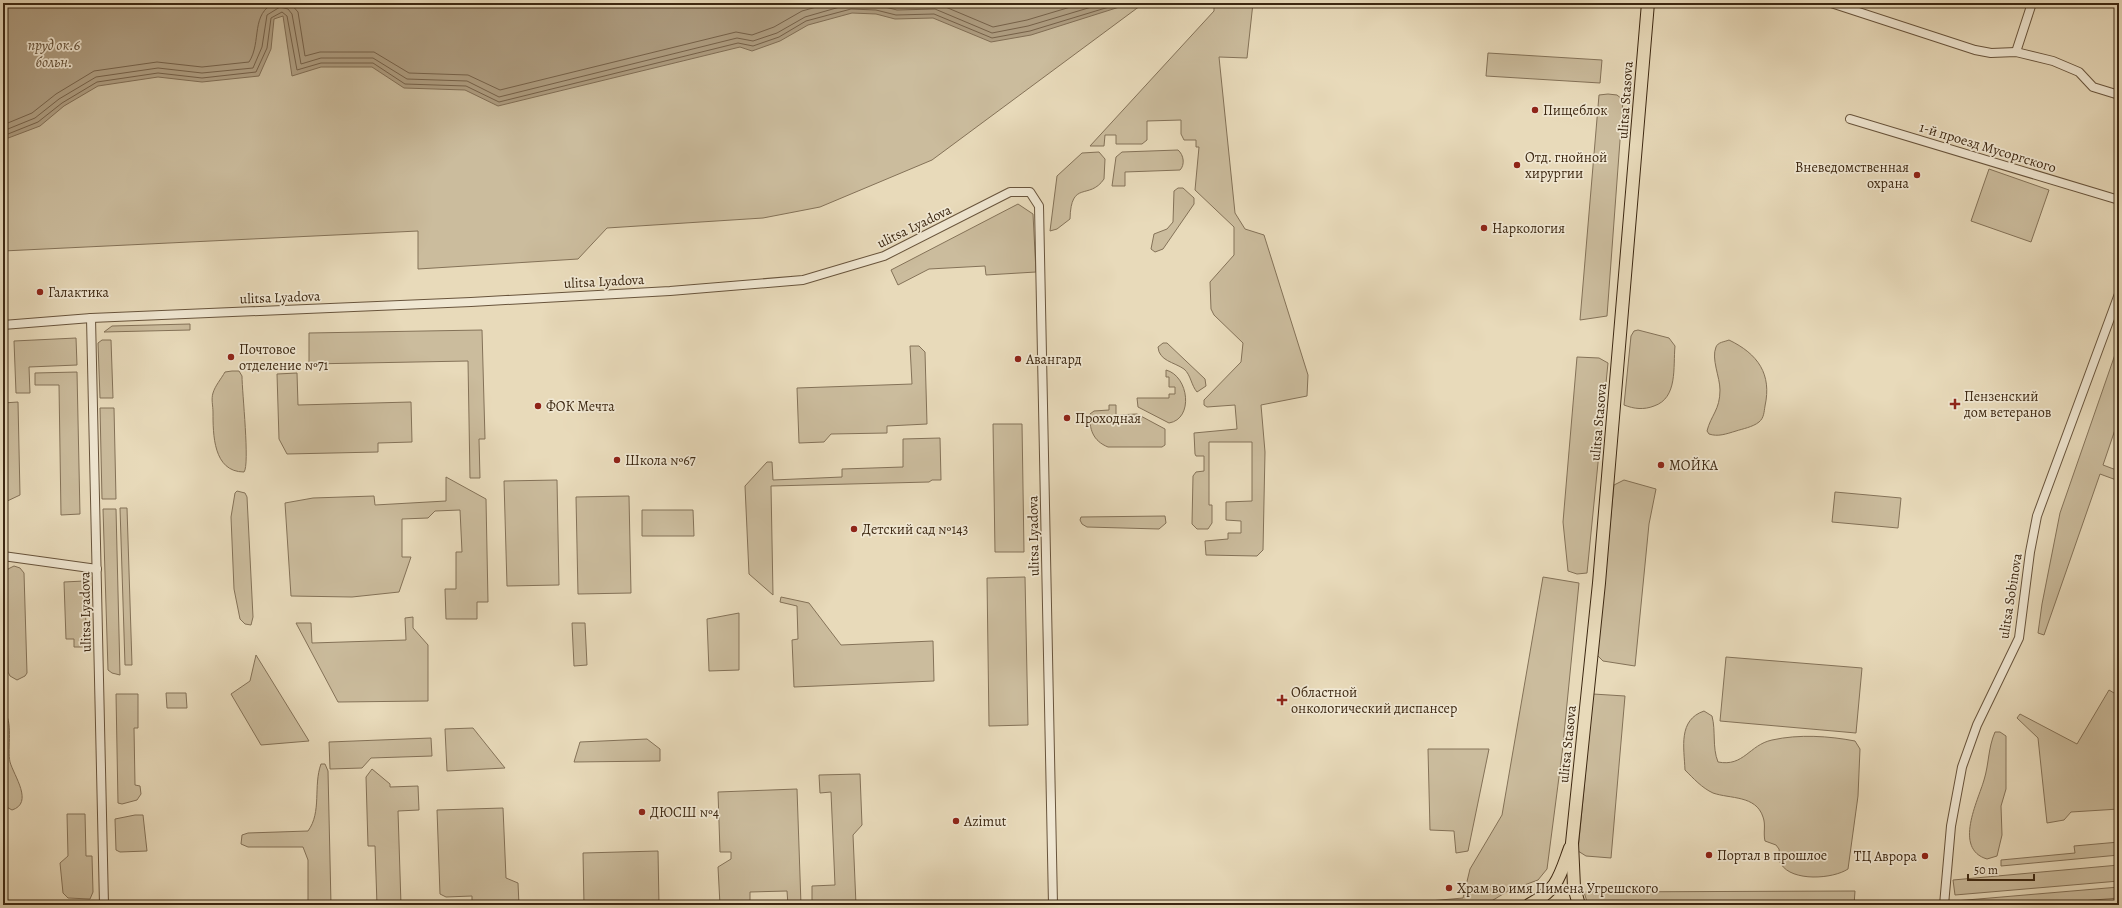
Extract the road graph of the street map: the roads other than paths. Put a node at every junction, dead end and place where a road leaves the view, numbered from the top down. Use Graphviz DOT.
graph roads {
  1 [pos="1648,3"];
  2 [pos="1831,3"];
  3 [pos="2032,3"];
  4 [pos="2016,52"];
  5 [pos="2119,95"];
  6 [pos="1850,119"];
  7 [pos="2119,200"];
  8 [pos="2119,294"];
  9 [pos="92,318"];
  10 [pos="3,325"];
  11 [pos="3,556"];
  12 [pos="97,569"];
  13 [pos="1572,844"];
  14 [pos="104,905"];
  15 [pos="1053,905"];
  16 [pos="1528,905"];
  17 [pos="1549,905"];
  18 [pos="1578,905"];
  19 [pos="1944,905"];
  1 -- 13 [label="main road, ulitsa Stasova"];
  2 -- 4 [label="street"];
  3 -- 4 [label="street"];
  4 -- 5 [label="street"];
  6 -- 7 [label="street, 1-й проезд Мусоргского"];
  8 -- 19 [label="street, ulitsa Sobinova"];
  9 -- 10 [label="street, ulitsa Lyadova"];
  9 -- 12 [label="street, ulitsa Lyadova"];
  9 -- 15 [label="street, ulitsa Lyadova"];
  11 -- 12 [label="street"];
  12 -- 14 [label="street, ulitsa Lyadova"];
  13 -- 16 [label="main road, ulitsa Stasova"];
  13 -- 18 [label="main road, ulitsa Stasova"];
  16 -- 17 [label="main road"];
}
